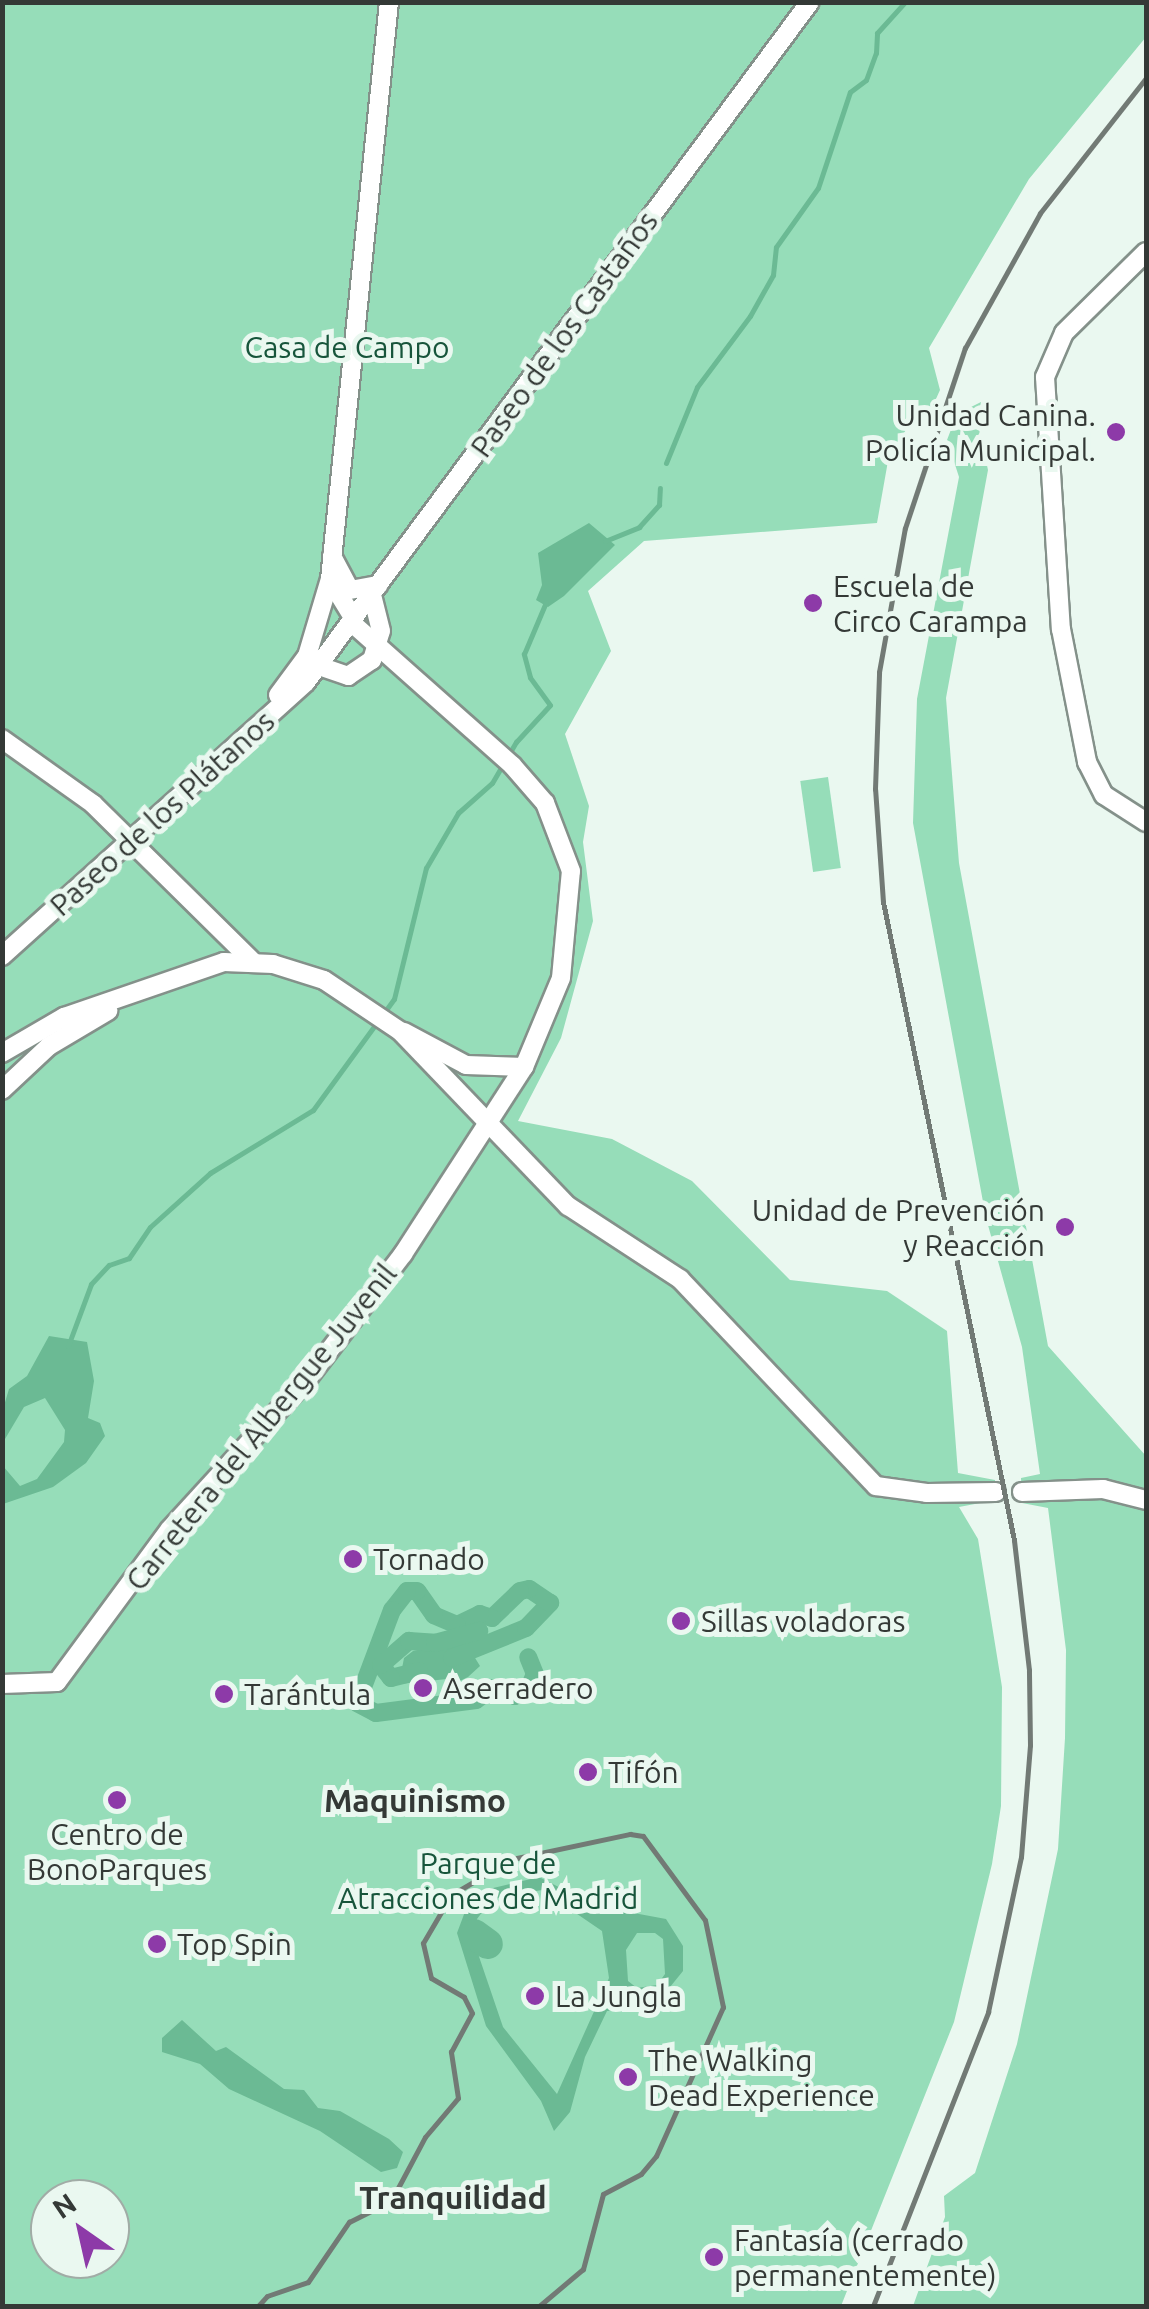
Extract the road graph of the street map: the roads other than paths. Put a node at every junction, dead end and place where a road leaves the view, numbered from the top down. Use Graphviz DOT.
graph roads {
  1 [pos="388,2"];
  2 [pos="810,2"];
  3 [pos="1146,254"];
  4 [pos="332,555"];
  5 [pos="330,579"];
  6 [pos="376,589"];
  7 [pos="353,621"];
  8 [pos="378,652"];
  9 [pos="313,661"];
  10 [pos="2,739"];
  11 [pos="1146,822"];
  12 [pos="129,839"];
  13 [pos="209,924"];
  14 [pos="2,956"];
  15 [pos="224,962"];
  16 [pos="252,962"];
  17 [pos="167,982"];
  18 [pos="395,1026"];
  19 [pos="2,1054"];
  20 [pos="524,1067"];
  21 [pos="2,1090"];
  22 [pos="489,1122"];
  23 [pos="996,1492"];
  24 [pos="1022,1492"];
  25 [pos="1146,1500"];
  26 [pos="2,1684"];
  1 -- 4 [label="street"];
  2 -- 6 [label="street, Paseo de los Castaños"];
  3 -- 11 [label="street"];
  4 -- 5 [label="street"];
  4 -- 6 [label="street"];
  5 -- 7 [label="street"];
  5 -- 9 [label="street"];
  6 -- 7 [label="street, Paseo de los Castaños"];
  6 -- 8 [label="street"];
  7 -- 8 [label="street"];
  7 -- 9 [label="street, Paseo de los Castaños"];
  8 -- 9 [label="street"];
  8 -- 20 [label="street"];
  9 -- 12 [label="street, Paseo de los Plátanos"];
  10 -- 12 [label="street"];
  12 -- 13 [label="street"];
  12 -- 14 [label="street, Paseo de los Plátanos"];
  13 -- 15 [label="street"];
  13 -- 16 [label="street"];
  15 -- 16 [label="street"];
  15 -- 17 [label="street"];
  16 -- 18 [label="street"];
  17 -- 19 [label="street"];
  17 -- 21 [label="street"];
  18 -- 20 [label="street"];
  18 -- 22 [label="street"];
  20 -- 22 [label="street"];
  22 -- 23 [label="street"];
  22 -- 26 [label="street, Carretera del Albergue Juvenil"];
  24 -- 25 [label="street"];
}
